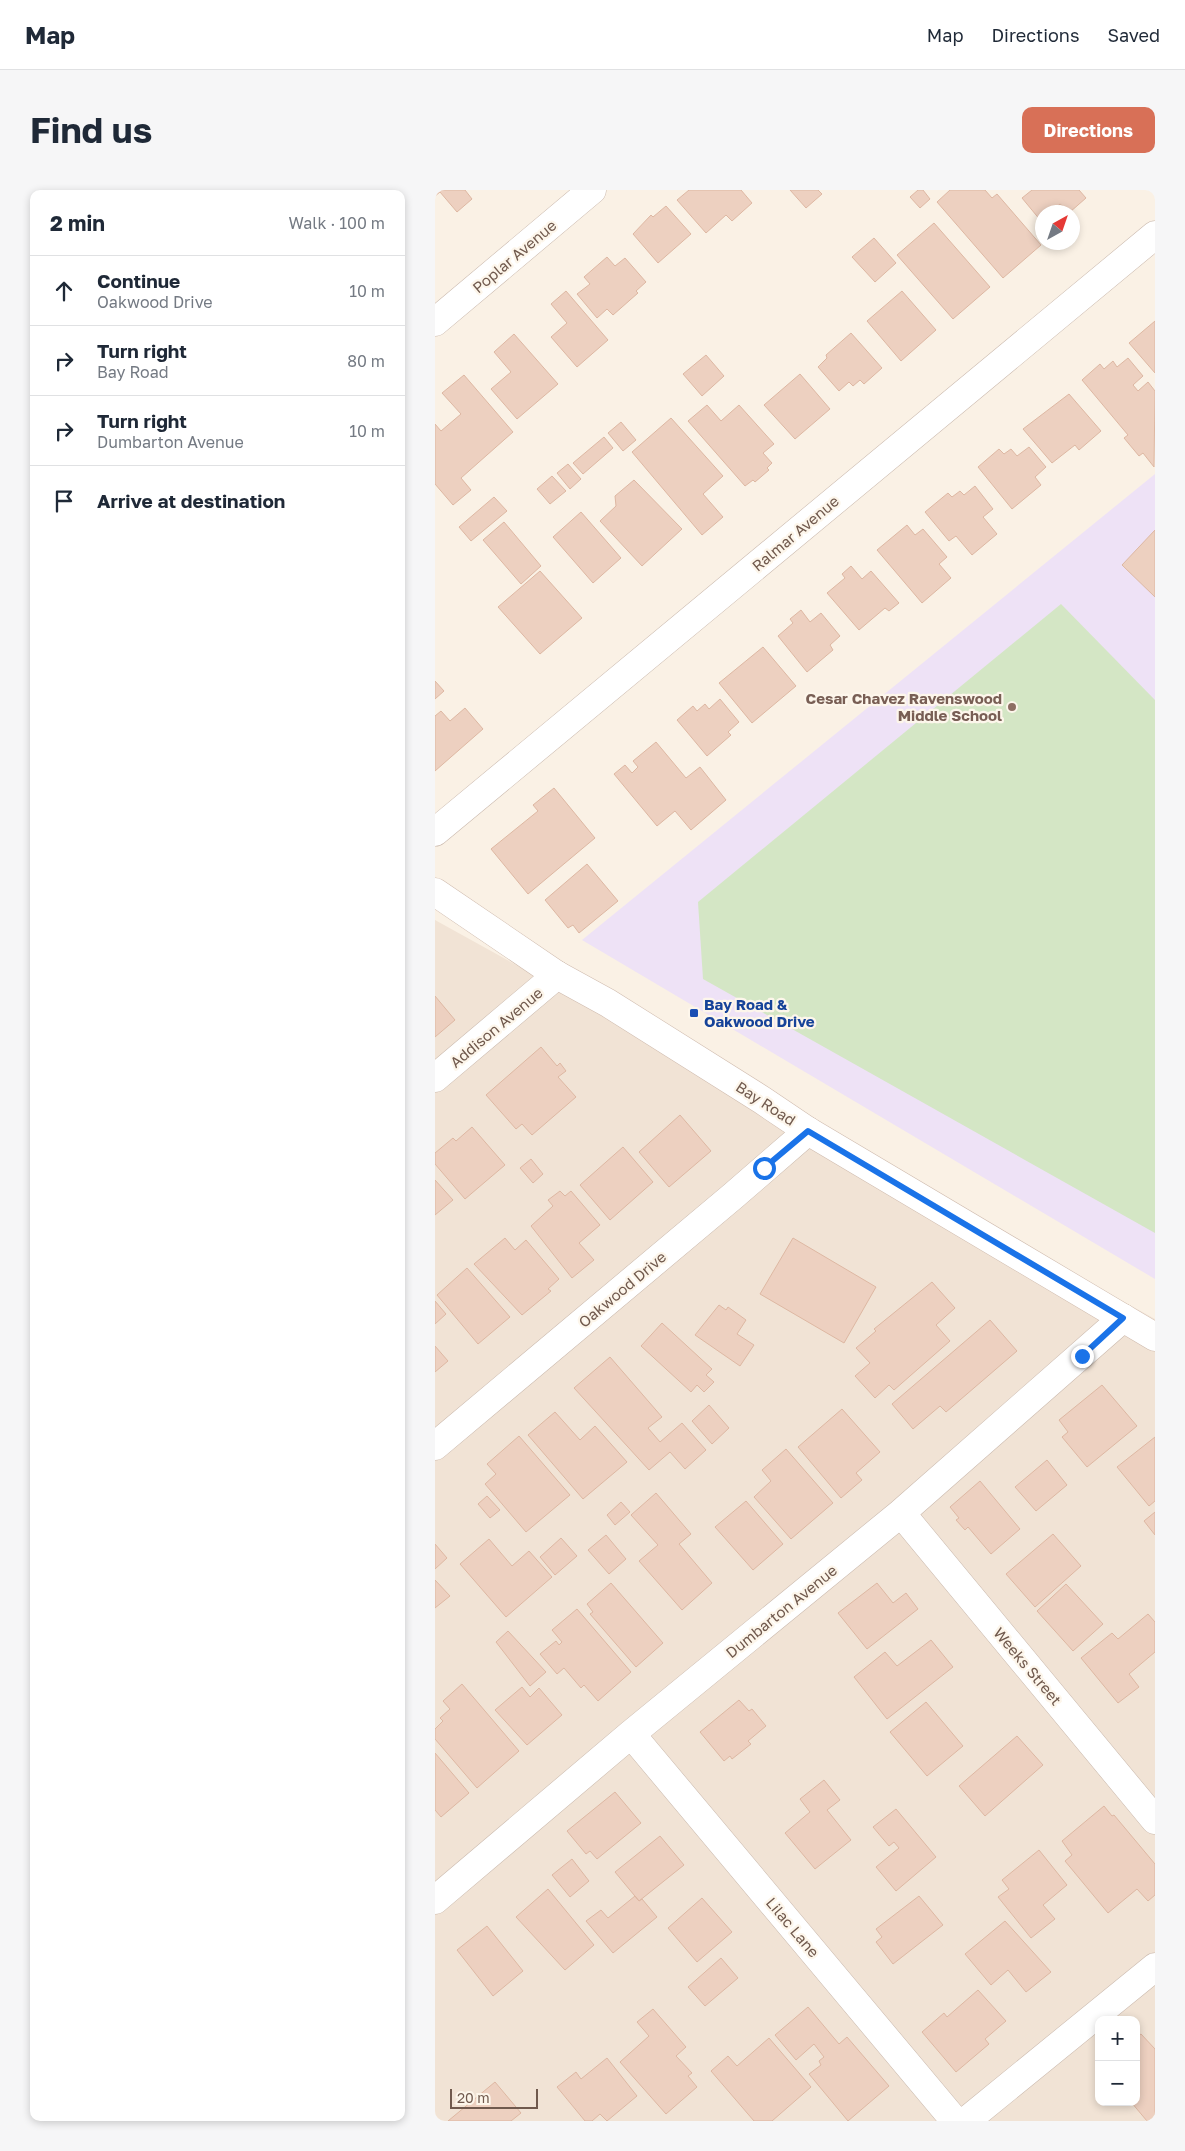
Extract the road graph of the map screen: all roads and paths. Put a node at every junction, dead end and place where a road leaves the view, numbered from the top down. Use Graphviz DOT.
graph roads {
  1 [pos="592,190"];
  2 [pos="1155,235"];
  3 [pos="435,322"];
  4 [pos="435,832"];
  5 [pos="435,892"];
  6 [pos="557,975"];
  7 [pos="435,1078"];
  8 [pos="808,1131"];
  9 [pos="1123,1318"];
  10 [pos="1155,1337"];
  11 [pos="435,1446"];
  12 [pos="901,1513"];
  13 [pos="631,1734"];
  14 [pos="1155,1820"];
  15 [pos="435,1900"];
  16 [pos="1155,1967"];
  17 [pos="955,2121"];
  18 [pos="966,2121"];
  1 -- 3 [label="street, Poplar Avenue"];
  2 -- 4 [label="street, Ralmar Avenue"];
  5 -- 6 [label="street, Bay Road"];
  6 -- 7 [label="street, Addison Avenue"];
  6 -- 8 [label="street, Bay Road"];
  8 -- 9 [label="street, Bay Road"];
  8 -- 11 [label="street, Oakwood Drive"];
  9 -- 10 [label="street, Bay Road"];
  9 -- 12 [label="street, Dumbarton Avenue"];
  12 -- 13 [label="street, Dumbarton Avenue"];
  12 -- 14 [label="street, Weeks Street"];
  13 -- 15 [label="street, Dumbarton Avenue"];
  13 -- 17 [label="street, Lilac Lane"];
  16 -- 18 [label="street"];
}
